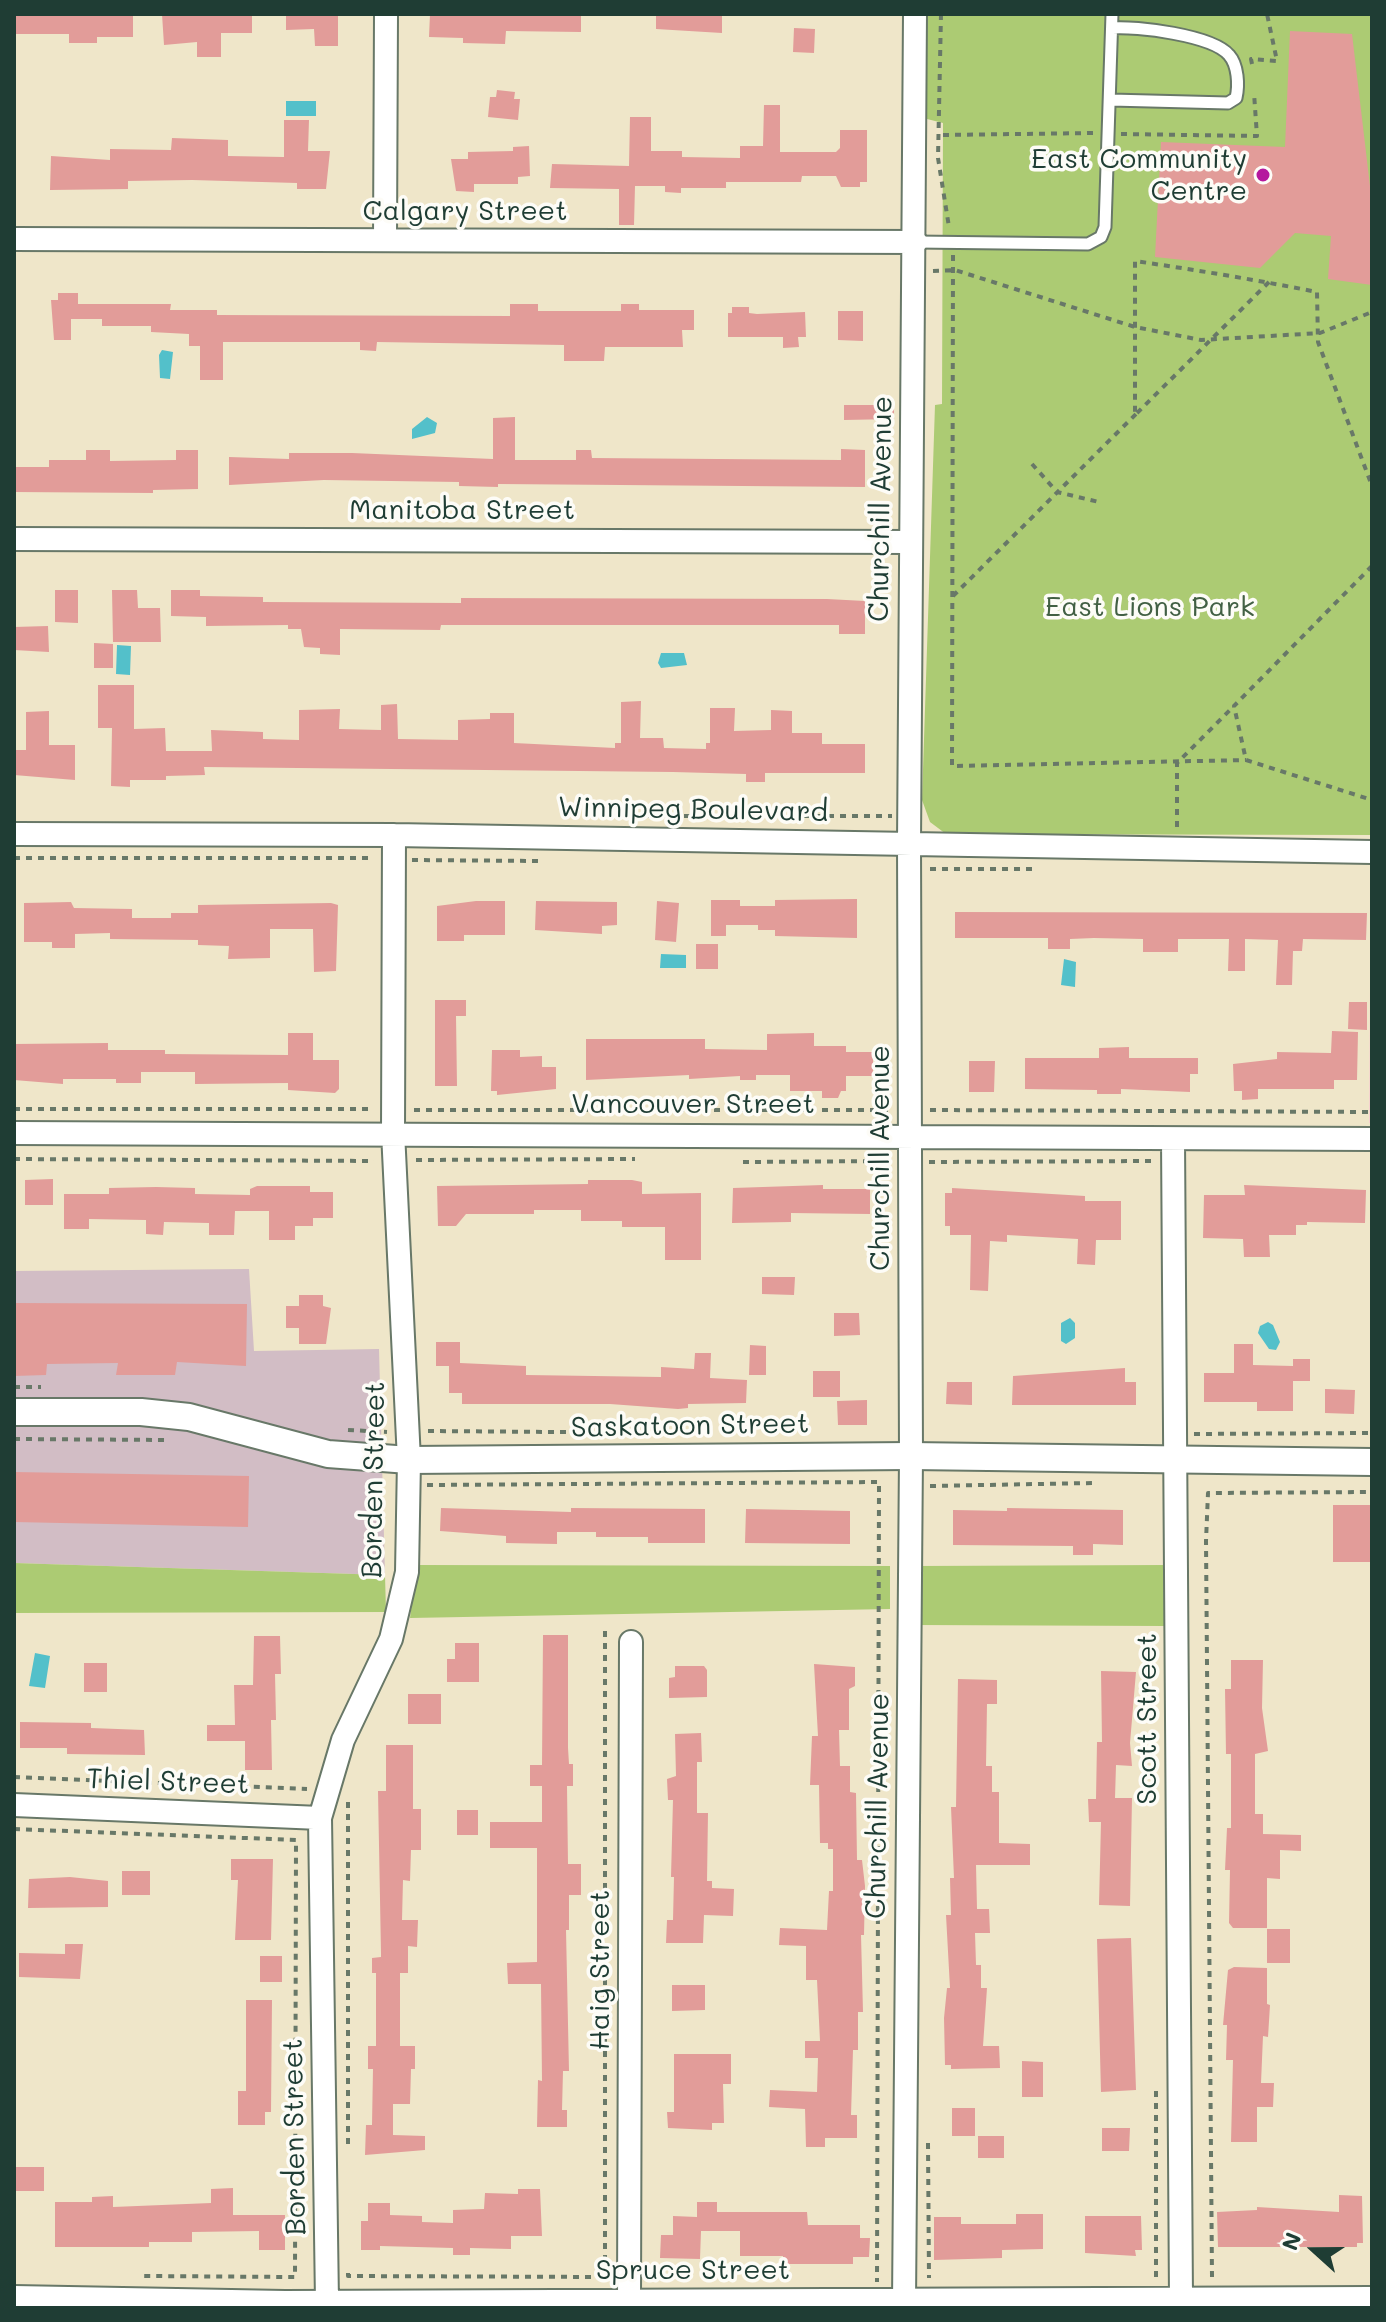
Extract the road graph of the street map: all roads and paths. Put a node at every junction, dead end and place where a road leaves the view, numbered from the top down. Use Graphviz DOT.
graph roads {
  1 [pos="386,14"];
  2 [pos="915,14"];
  3 [pos="941,14"];
  4 [pos="1112,14"];
  5 [pos="1112,28"];
  6 [pos="1111,100"];
  7 [pos="14,239"];
  8 [pos="385,240"];
  9 [pos="916,242"];
  10 [pos="952,242"];
  11 [pos="955,270"];
  12 [pos="1269,282"];
  13 [pos="1372,312"];
  14 [pos="1135,327"];
  15 [pos="1317,334"];
  16 [pos="1211,339"];
  17 [pos="1135,415"];
  18 [pos="1032,464"];
  19 [pos="1372,486"];
  20 [pos="1057,492"];
  21 [pos="1099,502"];
  22 [pos="14,539"];
  23 [pos="910,542"];
  24 [pos="1372,566"];
  25 [pos="953,596"];
  26 [pos="1234,706"];
  27 [pos="1246,760"];
  28 [pos="1177,763"];
  29 [pos="1372,800"];
  30 [pos="14,834"];
  31 [pos="394,835"];
  32 [pos="909,843"];
  33 [pos="1177,848"];
  34 [pos="1372,852"];
  35 [pos="14,858"];
  36 [pos="372,858"];
  37 [pos="14,1109"];
  38 [pos="379,1109"];
  39 [pos="412,1110"];
  40 [pos="898,1110"];
  41 [pos="924,1110"];
  42 [pos="1372,1112"];
  43 [pos="393,1132"];
  44 [pos="14,1133"];
  45 [pos="910,1135"];
  46 [pos="1173,1139"];
  47 [pos="1372,1139"];
  48 [pos="14,1159"];
  49 [pos="649,1159"];
  50 [pos="410,1160"];
  51 [pos="376,1161"];
  52 [pos="898,1161"];
  53 [pos="1154,1161"];
  54 [pos="743,1162"];
  55 [pos="926,1162"];
  56 [pos="14,1412"];
  57 [pos="422,1431"];
  58 [pos="703,1433"];
  59 [pos="1372,1433"];
  60 [pos="1188,1434"];
  61 [pos="14,1439"];
  62 [pos="182,1440"];
  63 [pos="911,1456"];
  64 [pos="409,1460"];
  65 [pos="1175,1460"];
  66 [pos="1372,1462"];
  67 [pos="1096,1483"];
  68 [pos="927,1486"];
  69 [pos="1372,1492"];
  70 [pos="631,1642"];
  71 [pos="14,1777"];
  72 [pos="316,1790"];
  73 [pos="14,1805"];
  74 [pos="320,1818"];
  75 [pos="14,1829"];
  76 [pos="1156,2072"];
  77 [pos="928,2140"];
  78 [pos="139,2276"];
  79 [pos="1156,2277"];
  80 [pos="1225,2277"];
  81 [pos="929,2283"];
  82 [pos="862,2285"];
  83 [pos="877,2285"];
  84 [pos="14,2297"];
  85 [pos="1181,2298"];
  86 [pos="1372,2298"];
  87 [pos="629,2299"];
  88 [pos="327,2302"];
  89 [pos="904,2302"];
  90 [pos="285,2305"];
  1 -- 8 [label="street"];
  2 -- 9 [label="street, Churchill Avenue"];
  3 -- 10 [label="path"];
  4 -- 5 [label="lane"];
  5 -- 6 [label="lane"];
  5 -- 6 [label="lane"];
  6 -- 10 [label="lane"];
  7 -- 8 [label="street, Calgary Street"];
  8 -- 9 [label="street, Calgary Street"];
  9 -- 10 [label="lane"];
  9 -- 23 [label="street, Churchill Avenue"];
  10 -- 11 [label="path"];
  11 -- 14 [label="path"];
  11 -- 25 [label="path"];
  12 -- 14 [label="path"];
  12 -- 15 [label="path"];
  12 -- 16 [label="path"];
  13 -- 15 [label="path"];
  14 -- 16 [label="path"];
  14 -- 17 [label="path"];
  15 -- 16 [label="path"];
  15 -- 19 [label="path"];
  16 -- 17 [label="path"];
  17 -- 20 [label="path"];
  18 -- 20 [label="path"];
  20 -- 21 [label="path"];
  20 -- 25 [label="path"];
  22 -- 23 [label="street, Manitoba Street"];
  23 -- 32 [label="street, Churchill Avenue"];
  24 -- 26 [label="path"];
  25 -- 28 [label="path"];
  26 -- 27 [label="path"];
  26 -- 28 [label="path"];
  27 -- 28 [label="path"];
  27 -- 29 [label="path"];
  28 -- 33 [label="path"];
  30 -- 31 [label="street, Winnipeg Boulevard"];
  31 -- 32 [label="street, Winnipeg Boulevard"];
  31 -- 43 [label="street, Borden Street"];
  32 -- 33 [label="street, Winnipeg Boulevard"];
  32 -- 45 [label="street, Churchill Avenue"];
  33 -- 34 [label="street, Winnipeg Boulevard"];
  35 -- 36 [label="path"];
  37 -- 38 [label="path"];
  39 -- 40 [label="path"];
  41 -- 42 [label="path"];
  43 -- 44 [label="street, Vancouver Street"];
  43 -- 45 [label="street, Vancouver Street"];
  43 -- 64 [label="street, Borden Street"];
  45 -- 46 [label="street, Vancouver Street"];
  45 -- 63 [label="street, Churchill Avenue"];
  46 -- 47 [label="street, Vancouver Street"];
  46 -- 65 [label="street, Scott Street"];
  48 -- 51 [label="path"];
  49 -- 50 [label="path"];
  52 -- 54 [label="path"];
  53 -- 55 [label="path"];
  56 -- 64 [label="street, Saskatoon Street"];
  57 -- 58 [label="path"];
  59 -- 60 [label="path"];
  61 -- 62 [label="path"];
  63 -- 64 [label="street, Saskatoon Street"];
  63 -- 65 [label="street, Saskatoon Street"];
  63 -- 89 [label="street, Churchill Avenue"];
  64 -- 74 [label="street, Borden Street"];
  65 -- 66 [label="street, Saskatoon Street"];
  65 -- 85 [label="street, Scott Street"];
  67 -- 68 [label="path"];
  69 -- 80 [label="path"];
  70 -- 87 [label="street, Haig Street"];
  71 -- 72 [label="path"];
  73 -- 74 [label="street, Thiel Street"];
  74 -- 88 [label="street, Borden Street"];
  75 -- 78 [label="path"];
  76 -- 79 [label="path"];
  77 -- 81 [label="path"];
  82 -- 83 [label="path"];
  84 -- 90 [label="street, Spruce Street"];
  85 -- 86 [label="street, Spruce Street"];
  85 -- 89 [label="street, Spruce Street"];
  87 -- 88 [label="street, Spruce Street"];
  87 -- 89 [label="street, Spruce Street"];
  88 -- 90 [label="street, Spruce Street"];
}
